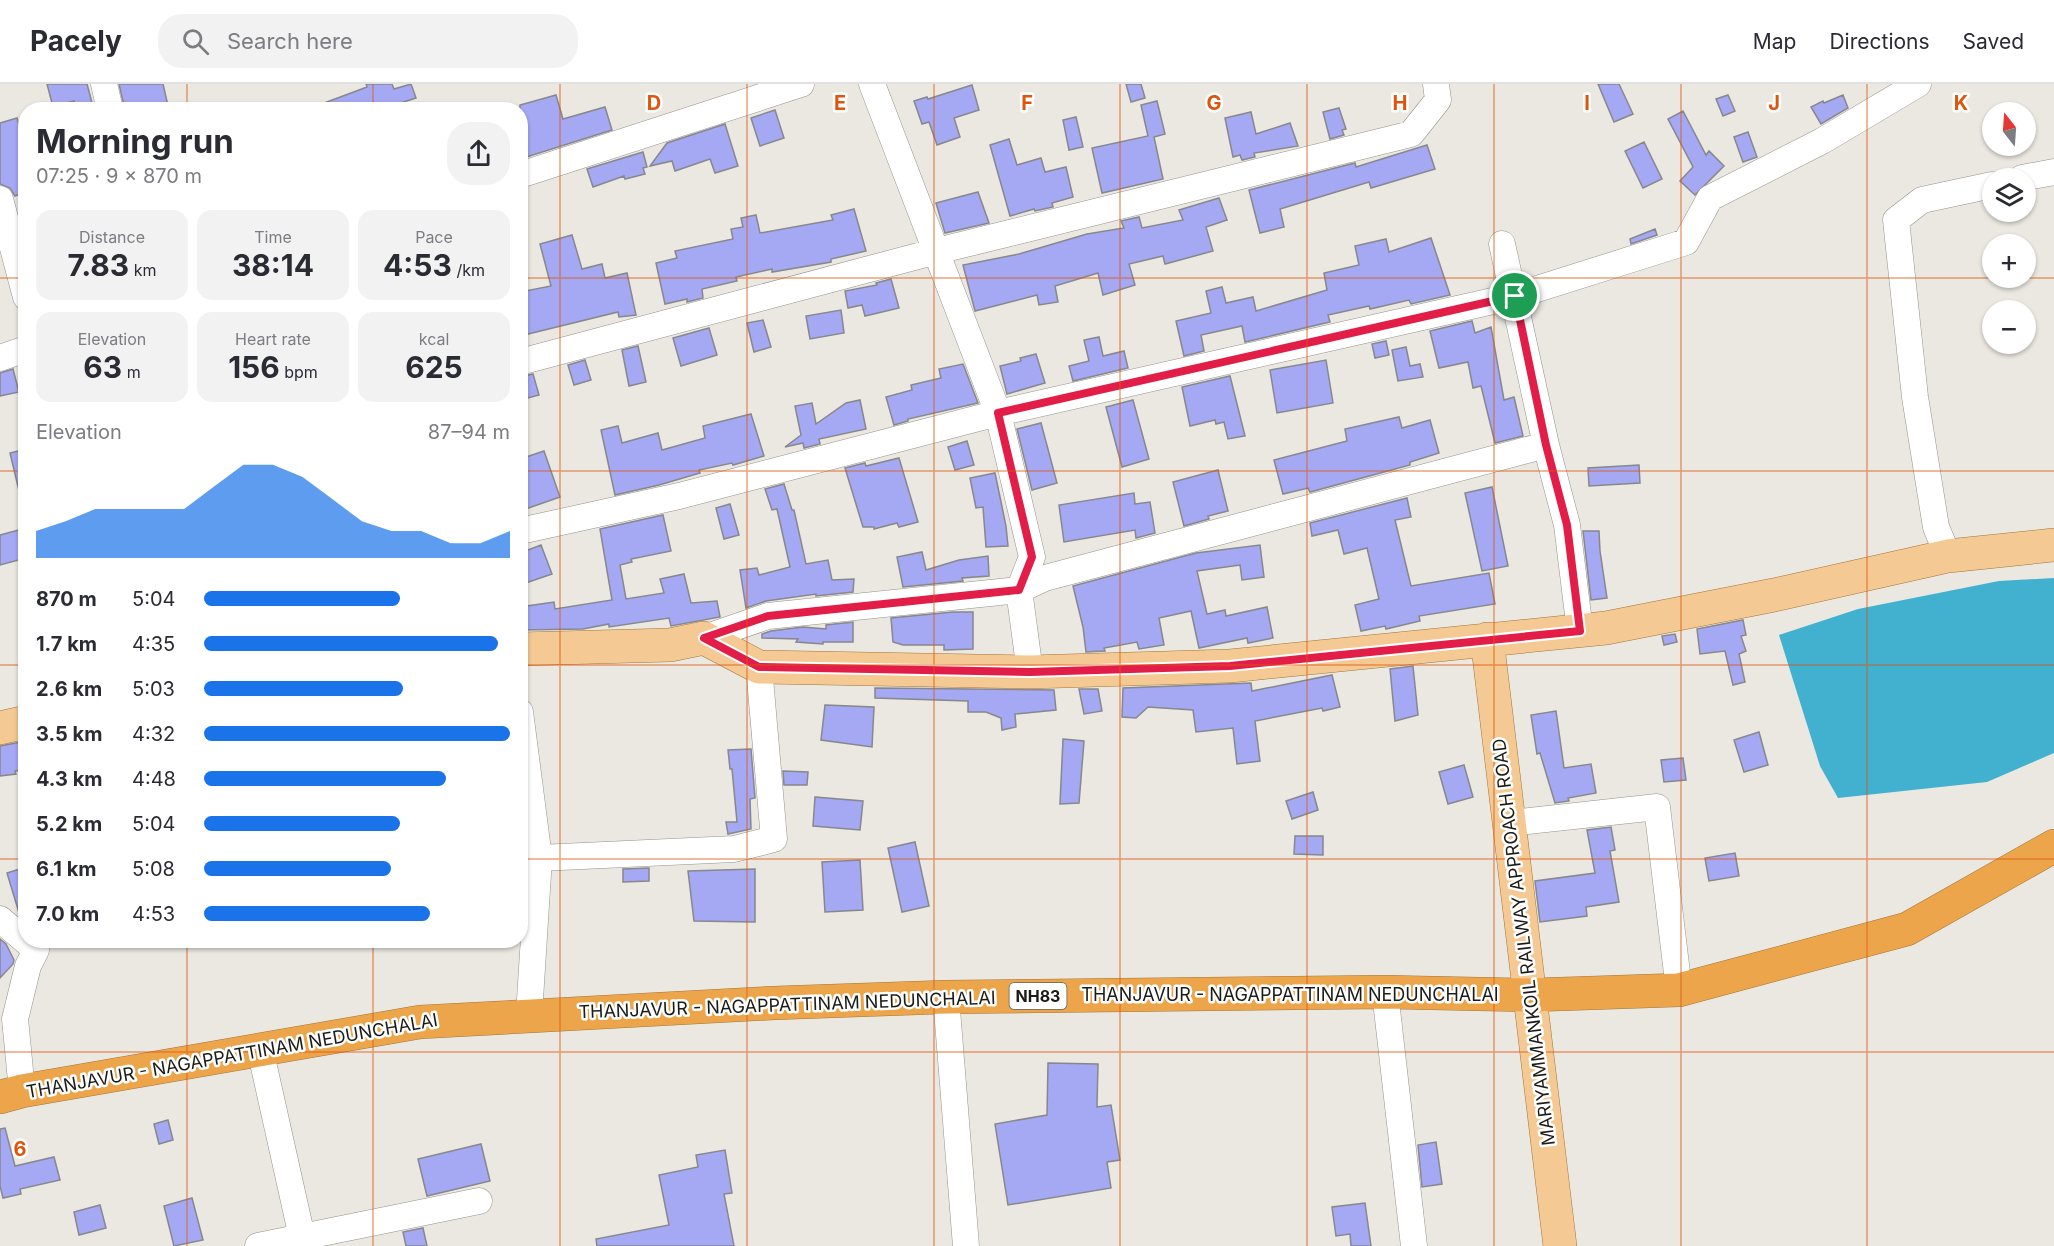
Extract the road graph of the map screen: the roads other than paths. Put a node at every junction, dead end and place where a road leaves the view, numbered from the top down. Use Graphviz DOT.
graph roads {
  1 [pos="104,84"];
  2 [pos="801,84"];
  3 [pos="872,84"];
  4 [pos="1436,84"];
  5 [pos="1918,84"];
  6 [pos="108,102"];
  7 [pos="2054,171"];
  8 [pos="528,172"];
  9 [pos="2036,175"];
  10 [pos="1982,187"];
  11 [pos="0,199"];
  12 [pos="1502,244"];
  13 [pos="937,252"];
  14 [pos="18,267"];
  15 [pos="1515,296"];
  16 [pos="18,352"];
  17 [pos="0,358"];
  18 [pos="528,360"];
  19 [pos="998,413"];
  20 [pos="1546,445"];
  21 [pos="528,529"];
  22 [pos="2054,545"];
  23 [pos="1948,556"];
  24 [pos="1019,590"];
  25 [pos="1580,631"];
  26 [pos="704,638"];
  27 [pos="1487,639"];
  28 [pos="528,649"];
  29 [pos="759,667"];
  30 [pos="1030,672"];
  31 [pos="18,724"];
  32 [pos="0,728"];
  33 [pos="528,773"];
  34 [pos="1510,823"];
  35 [pos="2054,846"];
  36 [pos="539,858"];
  37 [pos="0,919"];
  38 [pos="18,934"];
  39 [pos="34,948"];
  40 [pos="1679,990"];
  41 [pos="1384,992"];
  42 [pos="1531,995"];
  43 [pos="946,997"];
  44 [pos="529,1015"];
  45 [pos="260,1049"];
  46 [pos="11,1094"];
  47 [pos="479,1201"];
  48 [pos="303,1242"];
  49 [pos="258,1246"];
  50 [pos="966,1246"];
  51 [pos="1414,1246"];
  52 [pos="1560,1246"];
  1 -- 6 [label="street"];
  2 -- 8 [label="street"];
  3 -- 13 [label="street"];
  4 -- 13 [label="street"];
  5 -- 15 [label="street"];
  7 -- 9 [label="street"];
  10 -- 23 [label="street"];
  11 -- 14 [label="street"];
  12 -- 15 [label="street"];
  13 -- 18 [label="street"];
  13 -- 19 [label="street"];
  15 -- 19 [label="street"];
  15 -- 20 [label="street"];
  16 -- 17 [label="street"];
  19 -- 21 [label="street"];
  19 -- 24 [label="street"];
  20 -- 24 [label="street"];
  20 -- 25 [label="street"];
  22 -- 23 [label="main road"];
  23 -- 25 [label="main road"];
  24 -- 26 [label="street"];
  24 -- 30 [label="street"];
  25 -- 27 [label="main road"];
  26 -- 28 [label="main road"];
  26 -- 29 [label="main road"];
  27 -- 30 [label="main road"];
  27 -- 34 [label="main road, MARIYAMMANKOIL RAILWAY APPROACH ROAD"];
  29 -- 30 [label="main road"];
  29 -- 36 [label="street"];
  31 -- 32 [label="main road"];
  33 -- 36 [label="street"];
  34 -- 40 [label="street"];
  34 -- 42 [label="main road, MARIYAMMANKOIL RAILWAY APPROACH ROAD"];
  35 -- 40 [label="highway, THANJAVUR - NAGAPPATTINAM NEDUNCHALAI / NH83"];
  36 -- 44 [label="street"];
  37 -- 38 [label="street"];
  39 -- 46 [label="street"];
  40 -- 42 [label="highway, THANJAVUR - NAGAPPATTINAM NEDUNCHALAI / NH83"];
  41 -- 42 [label="highway, THANJAVUR - NAGAPPATTINAM NEDUNCHALAI / NH83"];
  41 -- 43 [label="highway, THANJAVUR - NAGAPPATTINAM NEDUNCHALAI / NH83"];
  41 -- 51 [label="street"];
  42 -- 52 [label="main road, MARIYAMMANKOIL RAILWAY APPROACH ROAD"];
  43 -- 44 [label="highway, THANJAVUR - NAGAPPATTINAM NEDUNCHALAI / NH83"];
  43 -- 50 [label="street"];
  44 -- 45 [label="highway, THANJAVUR - NAGAPPATTINAM NEDUNCHALAI / NH83"];
  45 -- 46 [label="highway, THANJAVUR - NAGAPPATTINAM NEDUNCHALAI / NH83"];
  45 -- 48 [label="street"];
  47 -- 48 [label="street"];
  48 -- 49 [label="street"];
}
